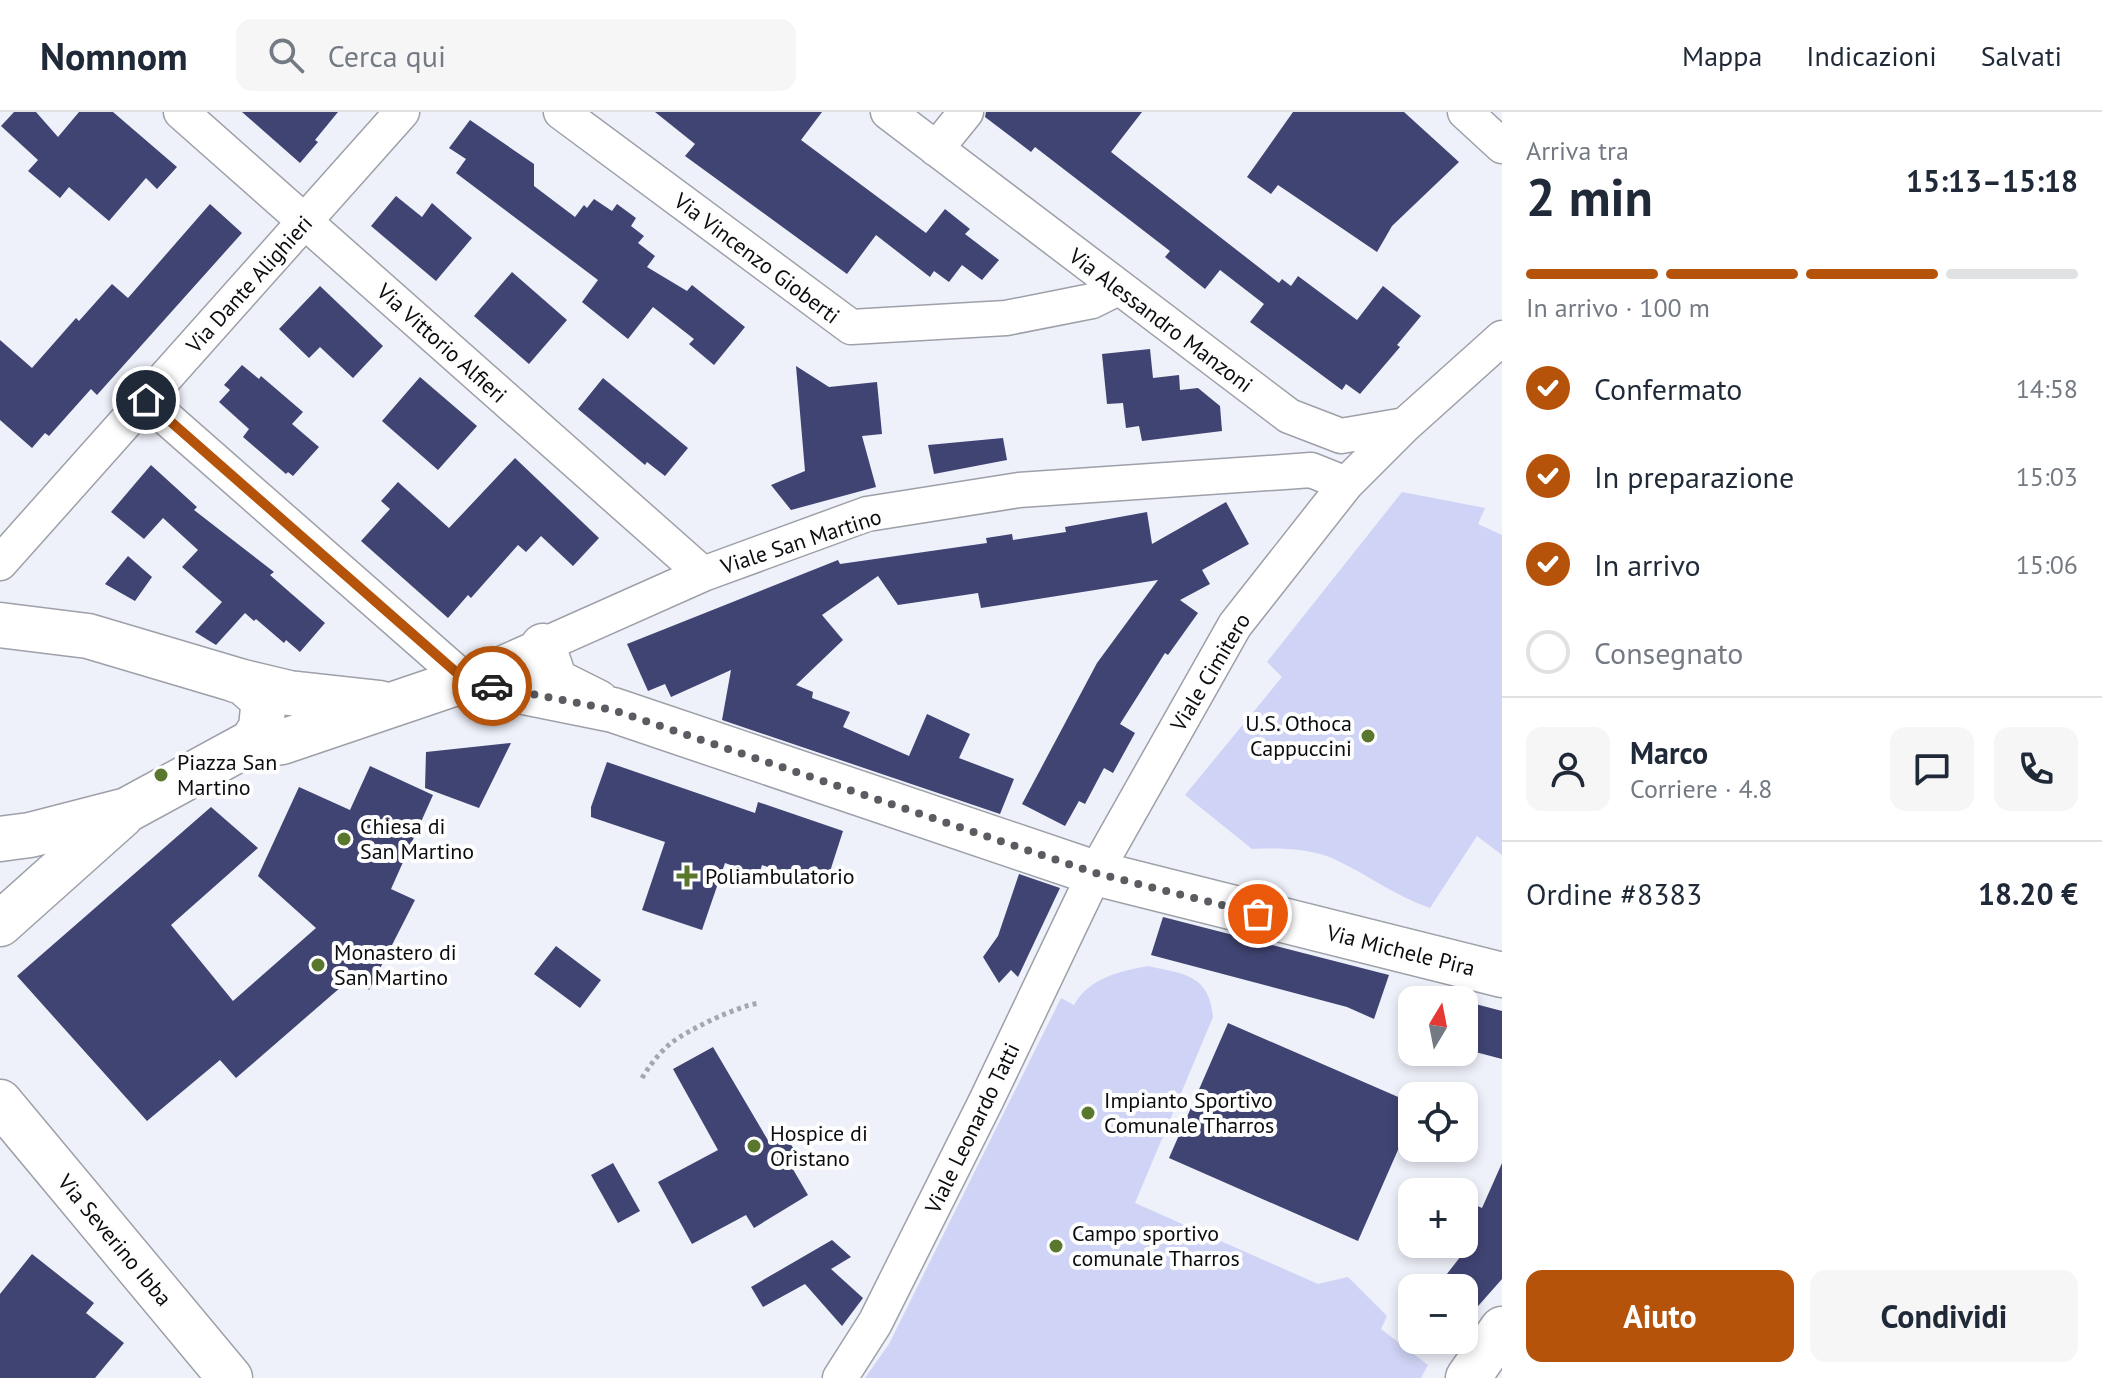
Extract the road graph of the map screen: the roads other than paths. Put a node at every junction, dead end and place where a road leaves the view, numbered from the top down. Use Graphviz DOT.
graph roads {
  1 [pos="181,112"];
  2 [pos="402,112"];
  3 [pos="561,112"];
  4 [pos="888,112"];
  5 [pos="966,112"];
  6 [pos="1465,112"];
  7 [pos="1502,146"];
  8 [pos="936,149"];
  9 [pos="305,221"];
  10 [pos="1118,288"];
  11 [pos="1502,338"];
  12 [pos="146,400"];
  13 [pos="1289,416"];
  14 [pos="1405,425"];
  15 [pos="1284,472"];
  16 [pos="1346,484"];
  17 [pos="0,563"];
  18 [pos="703,574"];
  19 [pos="0,625"];
  20 [pos="543,646"];
  21 [pos="232,679"];
  22 [pos="465,680"];
  23 [pos="390,704"];
  24 [pos="613,710"];
  25 [pos="243,748"];
  26 [pos="127,810"];
  27 [pos="0,839"];
  28 [pos="1095,873"];
  29 [pos="0,924"];
  30 [pos="1502,975"];
  31 [pos="0,1102"];
  32 [pos="1502,1329"];
  33 [pos="230,1378"];
  34 [pos="840,1378"];
  35 [pos="1468,1378"];
  1 -- 9 [label="street, Via Vittorio Alfieri"];
  2 -- 9 [label="street, Via Dante Alighieri"];
  3 -- 10 [label="street, Via Vincenzo Gioberti"];
  4 -- 8 [label="street, Via Alessandro Manzoni"];
  5 -- 8 [label="street"];
  6 -- 7 [label="street"];
  8 -- 10 [label="street, Via Alessandro Manzoni"];
  9 -- 12 [label="street, Via Dante Alighieri"];
  9 -- 18 [label="street, Via Vittorio Alfieri"];
  10 -- 13 [label="street, Via Alessandro Manzoni"];
  11 -- 14 [label="street"];
  12 -- 17 [label="street, Via Dante Alighieri"];
  12 -- 22 [label="street"];
  13 -- 14 [label="street, Via Alessandro Manzoni"];
  13 -- 15 [label="street"];
  14 -- 16 [label="street"];
  15 -- 16 [label="street, Viale San Martino"];
  15 -- 18 [label="street, Viale San Martino"];
  16 -- 28 [label="street, Viale Cimitero"];
  18 -- 20 [label="street, Viale San Martino"];
  19 -- 21 [label="street"];
  20 -- 22 [label="street, Viale San Martino"];
  20 -- 24 [label="street, Via Michele Pira"];
  21 -- 23 [label="street"];
  21 -- 25 [label="street"];
  22 -- 23 [label="street, Viale San Martino"];
  22 -- 24 [label="street, Via Michele Pira"];
  23 -- 25 [label="street"];
  24 -- 28 [label="street, Via Michele Pira"];
  25 -- 26 [label="street"];
  26 -- 27 [label="street"];
  26 -- 29 [label="street"];
  28 -- 30 [label="street, Via Michele Pira"];
  28 -- 34 [label="street, Viale Leonardo Tatti"];
  31 -- 33 [label="street, Via Severino Ibba"];
  32 -- 35 [label="street"];
}
